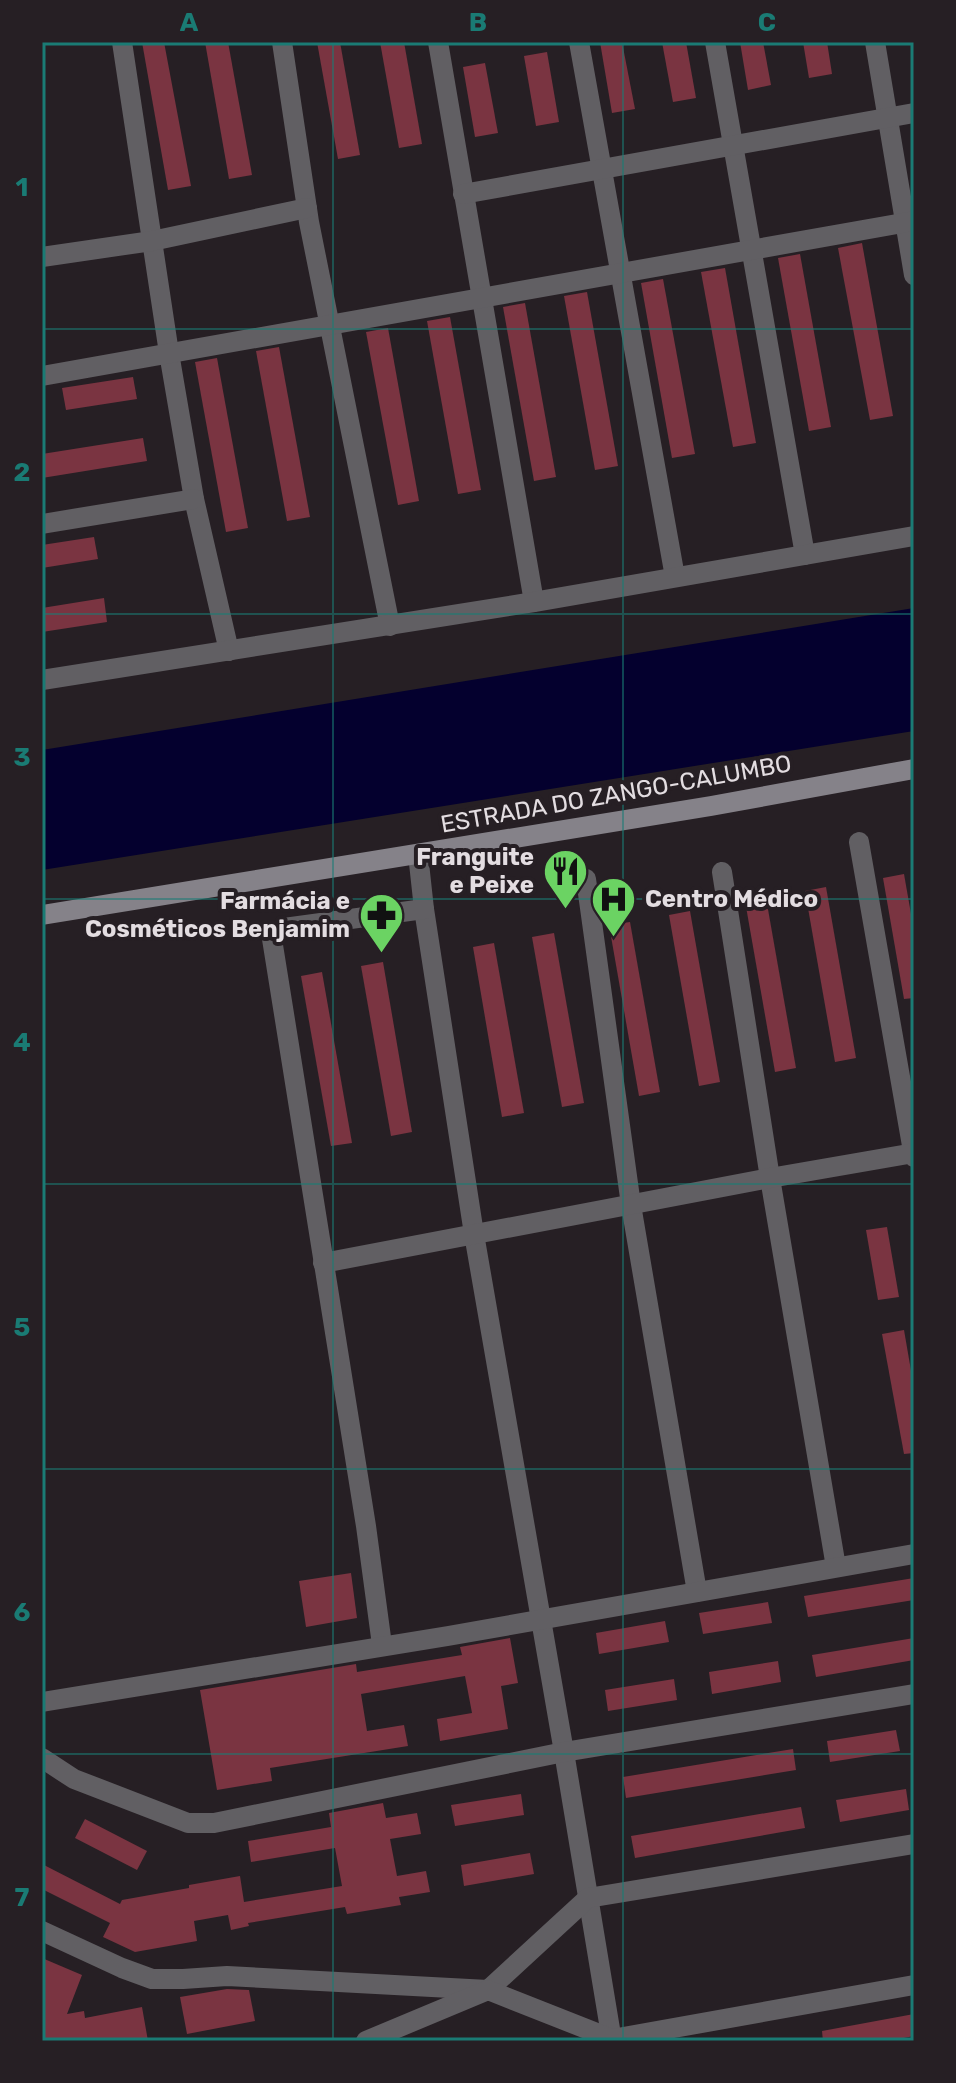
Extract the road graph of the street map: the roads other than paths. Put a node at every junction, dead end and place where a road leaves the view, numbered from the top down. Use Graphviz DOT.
graph roads {
  1 [pos="122,42"];
  2 [pos="282,42"];
  3 [pos="438,42"];
  4 [pos="579,42"];
  5 [pos="715,42"];
  6 [pos="875,42"];
  7 [pos="914,113"];
  8 [pos="888,119"];
  9 [pos="733,146"];
  10 [pos="602,170"];
  11 [pos="463,194"];
  12 [pos="307,208"];
  13 [pos="910,222"];
  14 [pos="152,241"];
  15 [pos="751,250"];
  16 [pos="42,257"];
  17 [pos="621,273"];
  18 [pos="914,275"];
  19 [pos="481,298"];
  20 [pos="330,325"];
  21 [pos="169,353"];
  22 [pos="42,376"];
  23 [pos="194,499"];
  24 [pos="42,524"];
  25 [pos="914,536"];
  26 [pos="805,555"];
  27 [pos="675,577"];
  28 [pos="534,602"];
  29 [pos="390,626"];
  30 [pos="229,651"];
  31 [pos="42,680"];
  32 [pos="914,769"];
  33 [pos="859,842"];
  34 [pos="418,854"];
  35 [pos="722,872"];
  36 [pos="586,879"];
  37 [pos="424,909"];
  38 [pos="42,915"];
  39 [pos="914,1154"];
  40 [pos="770,1178"];
  41 [pos="631,1205"];
  42 [pos="474,1234"];
  43 [pos="323,1263"];
  44 [pos="914,1554"];
  45 [pos="836,1567"];
  46 [pos="697,1592"];
  47 [pos="540,1619"];
  48 [pos="382,1645"];
  49 [pos="914,1694"];
  50 [pos="42,1702"];
  51 [pos="564,1752"];
  52 [pos="42,1758"];
  53 [pos="914,1844"];
  54 [pos="588,1898"];
  55 [pos="42,1931"];
  56 [pos="914,1985"];
  57 [pos="488,1990"];
  58 [pos="612,2040"];
  59 [pos="366,2041"];
  1 -- 14 [label="street"];
  2 -- 12 [label="street"];
  3 -- 11 [label="street"];
  4 -- 10 [label="street"];
  5 -- 9 [label="street"];
  6 -- 8 [label="street"];
  7 -- 8 [label="street"];
  8 -- 9 [label="street"];
  8 -- 13 [label="street"];
  9 -- 10 [label="street"];
  9 -- 15 [label="street"];
  10 -- 11 [label="street"];
  10 -- 17 [label="street"];
  11 -- 19 [label="street"];
  12 -- 14 [label="street"];
  12 -- 20 [label="street"];
  13 -- 15 [label="street"];
  13 -- 18 [label="street"];
  14 -- 16 [label="street"];
  14 -- 21 [label="street"];
  15 -- 17 [label="street"];
  15 -- 26 [label="street"];
  17 -- 19 [label="street"];
  17 -- 27 [label="street"];
  19 -- 20 [label="street"];
  19 -- 28 [label="street"];
  20 -- 21 [label="street"];
  20 -- 29 [label="street"];
  21 -- 22 [label="street"];
  21 -- 23 [label="street"];
  23 -- 24 [label="street"];
  23 -- 30 [label="street"];
  25 -- 26 [label="street"];
  26 -- 27 [label="street"];
  27 -- 28 [label="street"];
  28 -- 29 [label="street"];
  29 -- 30 [label="street"];
  30 -- 31 [label="street"];
  32 -- 34 [label="main road, ESTRADA DO ZANGO-CALUMBO"];
  33 -- 39 [label="street"];
  34 -- 37 [label="street"];
  34 -- 38 [label="main road, ESTRADA DO ZANGO-CALUMBO"];
  35 -- 40 [label="street"];
  36 -- 41 [label="street"];
  37 -- 42 [label="street"];
  37 -- 43 [label="street"];
  39 -- 40 [label="street"];
  40 -- 41 [label="street"];
  40 -- 45 [label="street"];
  41 -- 42 [label="street"];
  41 -- 46 [label="street"];
  42 -- 43 [label="street"];
  42 -- 47 [label="street"];
  43 -- 48 [label="street"];
  44 -- 45 [label="street"];
  45 -- 46 [label="street"];
  46 -- 47 [label="street"];
  47 -- 48 [label="street"];
  47 -- 51 [label="street"];
  48 -- 50 [label="street"];
  49 -- 51 [label="street"];
  51 -- 52 [label="street"];
  51 -- 54 [label="street"];
  53 -- 54 [label="street"];
  54 -- 57 [label="street"];
  54 -- 58 [label="street"];
  55 -- 57 [label="street"];
  56 -- 58 [label="street"];
  57 -- 58 [label="street"];
  57 -- 59 [label="street"];
}
